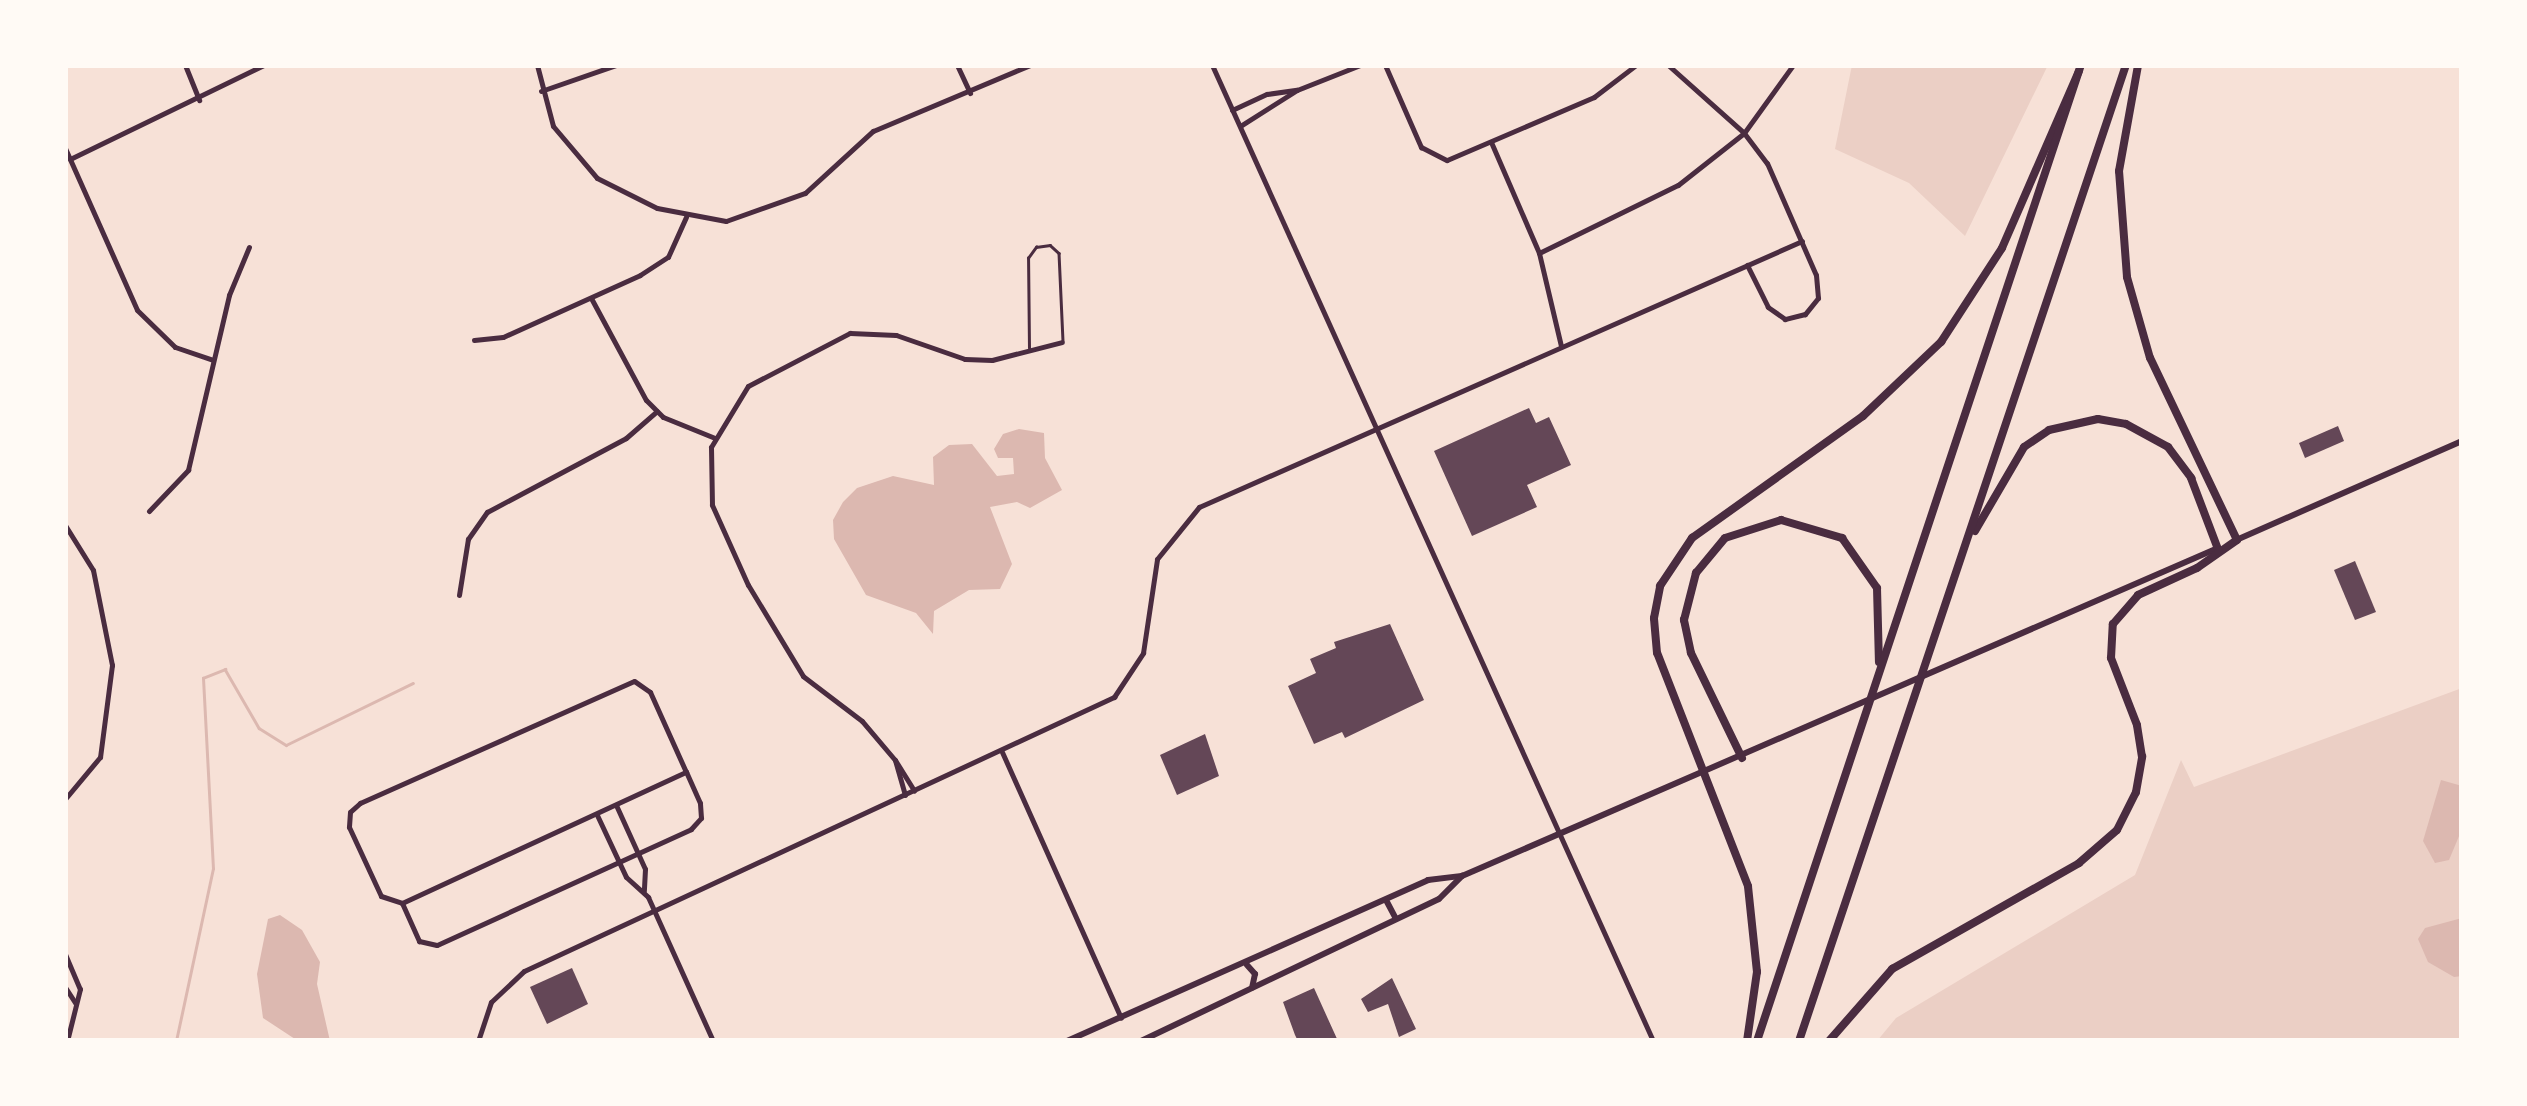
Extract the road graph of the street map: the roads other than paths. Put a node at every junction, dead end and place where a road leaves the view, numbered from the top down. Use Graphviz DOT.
graph roads {
  1 [pos="185,65"];
  2 [pos="264,65"];
  3 [pos="537,65"];
  4 [pos="616,65"];
  5 [pos="957,65"];
  6 [pos="1030,65"];
  7 [pos="1212,65"];
  8 [pos="1360,65"];
  9 [pos="1385,65"];
  10 [pos="1636,65"];
  11 [pos="1668,65"];
  12 [pos="1793,65"];
  13 [pos="2126,65"];
  14 [pos="2138,65"];
  15 [pos="2080,68"];
  16 [pos="1297,90"];
  17 [pos="541,91"];
  18 [pos="970,93"];
  19 [pos="199,100"];
  20 [pos="1232,110"];
  21 [pos="1240,126"];
  22 [pos="1744,133"];
  23 [pos="1491,142"];
  24 [pos="65,148"];
  25 [pos="70,160"];
  26 [pos="686,218"];
  27 [pos="1802,241"];
  28 [pos="250,248"];
  29 [pos="1539,253"];
  30 [pos="1747,265"];
  31 [pos="591,298"];
  32 [pos="474,340"];
  33 [pos="1062,342"];
  34 [pos="1562,346"];
  35 [pos="1029,352"];
  36 [pos="213,360"];
  37 [pos="657,411"];
  38 [pos="1376,431"];
  39 [pos="715,438"];
  40 [pos="2462,441"];
  41 [pos="149,510"];
  42 [pos="65,525"];
  43 [pos="2236,540"];
  44 [pos="2218,548"];
  45 [pos="1961,557"];
  46 [pos="459,595"];
  47 [pos="1878,677"];
  48 [pos="1002,752"];
  49 [pos="1742,758"];
  50 [pos="895,760"];
  51 [pos="686,772"];
  52 [pos="1707,772"];
  53 [pos="914,792"];
  54 [pos="906,795"];
  55 [pos="65,799"];
  56 [pos="616,805"];
  57 [pos="596,814"];
  58 [pos="1561,832"];
  59 [pos="638,854"];
  60 [pos="619,862"];
  61 [pos="1462,876"];
  62 [pos="644,891"];
  63 [pos="1386,900"];
  64 [pos="402,903"];
  65 [pos="654,910"];
  66 [pos="1396,920"];
  67 [pos="66,957"];
  68 [pos="1245,964"];
  69 [pos="65,988"];
  70 [pos="1252,989"];
  71 [pos="76,1004"];
  72 [pos="65,1011"];
  73 [pos="1120,1018"];
  74 [pos="67,1041"];
  75 [pos="478,1041"];
  76 [pos="713,1041"];
  77 [pos="1068,1041"];
  78 [pos="1141,1041"];
  79 [pos="1653,1041"];
  80 [pos="1747,1041"];
  81 [pos="1757,1041"];
  82 [pos="1799,1041"];
  83 [pos="1828,1041"];
  1 -- 19 [label="street"];
  2 -- 19 [label="street"];
  3 -- 17 [label="street"];
  4 -- 17 [label="street"];
  5 -- 18 [label="street"];
  6 -- 18 [label="street"];
  7 -- 20 [label="street"];
  8 -- 16 [label="street"];
  9 -- 23 [label="street"];
  10 -- 23 [label="street"];
  11 -- 22 [label="street"];
  12 -- 22 [label="street"];
  13 -- 45 [label="highway"];
  14 -- 43 [label="highway"];
  15 -- 47 [label="highway"];
  15 -- 52 [label="highway"];
  16 -- 20 [label="street"];
  16 -- 21 [label="street"];
  17 -- 26 [label="street"];
  18 -- 26 [label="street"];
  19 -- 25 [label="street"];
  20 -- 21 [label="street"];
  21 -- 38 [label="street"];
  22 -- 27 [label="street"];
  22 -- 29 [label="street"];
  23 -- 29 [label="street"];
  24 -- 25 [label="street"];
  25 -- 36 [label="street"];
  26 -- 31 [label="street"];
  27 -- 30 [label="street"];
  27 -- 30 [label="street"];
  28 -- 36 [label="street"];
  29 -- 34 [label="street"];
  30 -- 34 [label="street"];
  31 -- 32 [label="street"];
  31 -- 37 [label="street"];
  33 -- 35 [label="street"];
  33 -- 35 [label="lane"];
  34 -- 38 [label="street"];
  35 -- 39 [label="street"];
  36 -- 41 [label="street"];
  37 -- 39 [label="street"];
  37 -- 46 [label="street"];
  38 -- 48 [label="street"];
  38 -- 58 [label="street"];
  39 -- 50 [label="street"];
  40 -- 43 [label="main road"];
  42 -- 55 [label="street"];
  43 -- 44 [label="main road"];
  43 -- 83 [label="highway"];
  44 -- 45 [label="highway"];
  44 -- 49 [label="main road"];
  45 -- 82 [label="highway"];
  47 -- 49 [label="highway"];
  47 -- 81 [label="highway"];
  48 -- 53 [label="street"];
  48 -- 73 [label="street"];
  49 -- 52 [label="main road"];
  50 -- 53 [label="street"];
  50 -- 54 [label="street"];
  51 -- 56 [label="street"];
  51 -- 59 [label="street"];
  51 -- 64 [label="street"];
  52 -- 58 [label="main road"];
  52 -- 80 [label="highway"];
  53 -- 54 [label="street"];
  54 -- 65 [label="street"];
  56 -- 57 [label="street"];
  56 -- 59 [label="street"];
  57 -- 60 [label="street"];
  57 -- 64 [label="street"];
  58 -- 61 [label="main road"];
  58 -- 79 [label="street"];
  59 -- 60 [label="street"];
  59 -- 62 [label="street"];
  60 -- 62 [label="street"];
  60 -- 64 [label="street"];
  61 -- 63 [label="main road"];
  61 -- 66 [label="main road"];
  62 -- 65 [label="street"];
  63 -- 66 [label="main road"];
  63 -- 68 [label="main road"];
  65 -- 75 [label="street"];
  65 -- 76 [label="street"];
  66 -- 70 [label="main road"];
  67 -- 71 [label="street"];
  68 -- 70 [label="main road"];
  68 -- 73 [label="main road"];
  69 -- 71 [label="street"];
  70 -- 78 [label="main road"];
  71 -- 72 [label="street"];
  71 -- 74 [label="street"];
  73 -- 77 [label="main road"];
}
